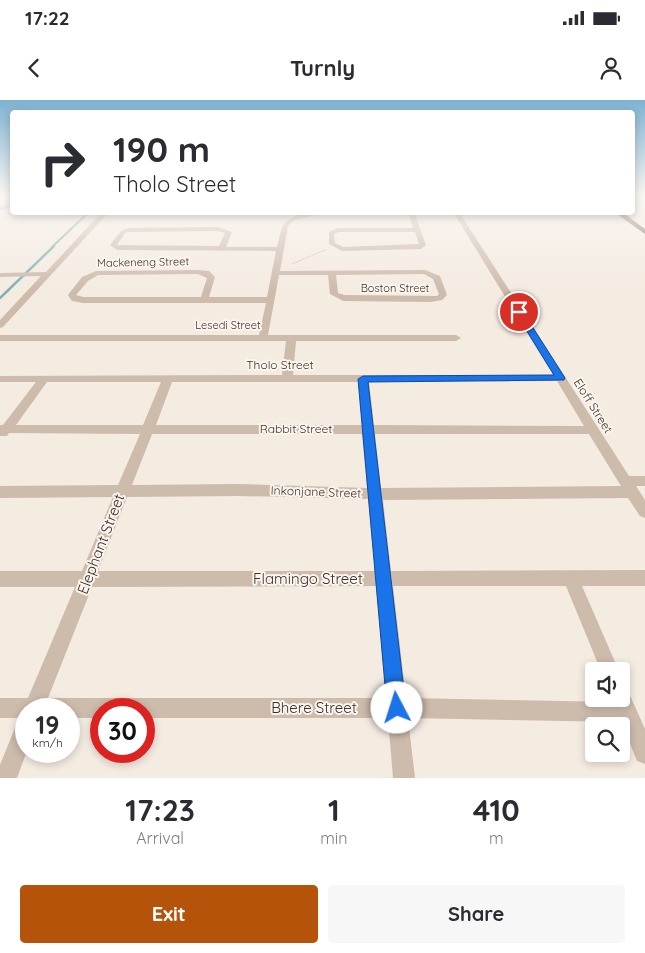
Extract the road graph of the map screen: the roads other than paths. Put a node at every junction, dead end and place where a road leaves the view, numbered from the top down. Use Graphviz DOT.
graph roads {
  1 [pos="91,228"];
  2 [pos="284,228"];
  3 [pos="465,228"];
  4 [pos="417,230"];
  5 [pos="222,248"];
  6 [pos="280,249"];
  7 [pos="332,272"];
  8 [pos="275,273"];
  9 [pos="48,274"];
  10 [pos="0,275"];
  11 [pos="204,300"];
  12 [pos="269,300"];
  13 [pos="0,325"];
  14 [pos="0,338"];
  15 [pos="263,338"];
  16 [pos="291,338"];
  17 [pos="456,338"];
  18 [pos="168,378"];
  19 [pos="560,378"];
  20 [pos="0,379"];
  21 [pos="44,379"];
  22 [pos="287,379"];
  23 [pos="363,379"];
  24 [pos="368,429"];
  25 [pos="148,430"];
  26 [pos="592,430"];
  27 [pos="2,432"];
  28 [pos="645,481"];
  29 [pos="629,486"];
  30 [pos="0,492"];
  31 [pos="121,492"];
  32 [pos="376,494"];
  33 [pos="645,512"];
  34 [pos="384,578"];
  35 [pos="645,578"];
  36 [pos="0,579"];
  37 [pos="571,579"];
  38 [pos="87,580"];
  39 [pos="606,662"];
  40 [pos="38,698"];
  41 [pos="585,706"];
  42 [pos="625,707"];
  43 [pos="0,708"];
  44 [pos="397,708"];
  45 [pos="15,711"];
  46 [pos="80,713"];
  47 [pos="645,753"];
  48 [pos="15,755"];
  49 [pos="6,778"];
  50 [pos="404,778"];
  1 -- 9 [label="street"];
  2 -- 6 [label="street"];
  3 -- 19 [label="street, Eloff Street"];
  4 -- 4 [label="street"];
  5 -- 5 [label="street"];
  5 -- 6 [label="street"];
  6 -- 8 [label="street"];
  7 -- 7 [label="street, Boston Street"];
  7 -- 8 [label="street, Boston Street"];
  8 -- 12 [label="street"];
  9 -- 10 [label="street"];
  9 -- 13 [label="street"];
  11 -- 11 [label="street, Mackeneng Street"];
  11 -- 12 [label="street, Mackeneng Street"];
  12 -- 15 [label="street"];
  14 -- 15 [label="street, Lesedi Street"];
  15 -- 16 [label="street, Lesedi Street"];
  16 -- 17 [label="street, Lesedi Street"];
  16 -- 22 [label="street"];
  18 -- 21 [label="street, Tholo Street"];
  18 -- 22 [label="street, Tholo Street"];
  18 -- 25 [label="street, Elephant Street"];
  19 -- 23 [label="street, Tholo Street"];
  19 -- 26 [label="street, Eloff Street"];
  20 -- 21 [label="street, Tholo Street"];
  21 -- 27 [label="street"];
  22 -- 23 [label="street, Tholo Street"];
  23 -- 24 [label="street"];
  24 -- 25 [label="street, Rabbit Street"];
  24 -- 26 [label="street, Rabbit Street"];
  24 -- 32 [label="street"];
  25 -- 27 [label="street, Rabbit Street"];
  25 -- 31 [label="street, Elephant Street"];
  26 -- 29 [label="street, Eloff Street"];
  28 -- 29 [label="street, Inkonjane Street"];
  29 -- 32 [label="street, Inkonjane Street"];
  29 -- 33 [label="street, Eloff Street"];
  30 -- 31 [label="street, Inkonjane Street"];
  31 -- 32 [label="street, Inkonjane Street"];
  31 -- 38 [label="street, Elephant Street"];
  32 -- 34 [label="street"];
  34 -- 37 [label="street, Flamingo Street"];
  34 -- 38 [label="street, Flamingo Street"];
  34 -- 44 [label="street"];
  35 -- 37 [label="street, Flamingo Street"];
  36 -- 38 [label="street, Flamingo Street"];
  37 -- 39 [label="street"];
  38 -- 40 [label="street, Elephant Street"];
  41 -- 44 [label="street, Bhere Street"];
  42 -- 47 [label="street"];
  43 -- 45 [label="street, Bhere Street"];
  44 -- 46 [label="street, Bhere Street"];
  44 -- 50 [label="street"];
  48 -- 49 [label="street, Elephant Street"];
}
